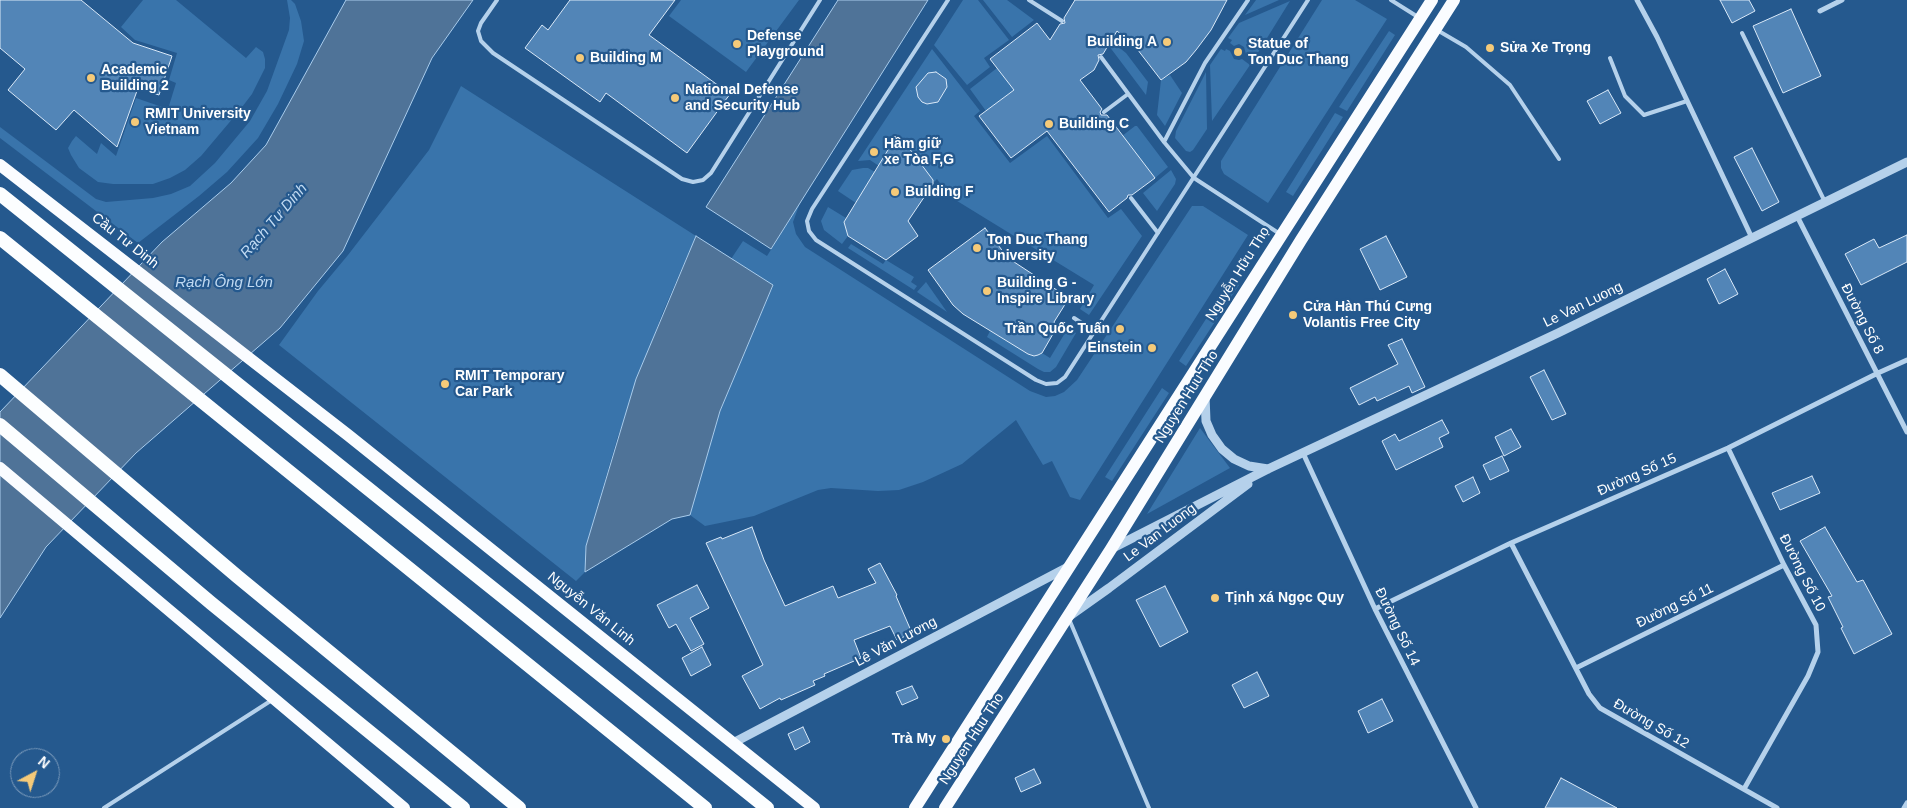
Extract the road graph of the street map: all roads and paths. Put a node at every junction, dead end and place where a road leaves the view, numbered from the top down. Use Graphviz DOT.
graph roads {
  1 [pos="497,0"];
  2 [pos="820,0"];
  3 [pos="948,0"];
  4 [pos="1030,0"];
  5 [pos="1248,0"];
  6 [pos="1308,0"];
  7 [pos="1391,0"];
  8 [pos="1432,0"];
  9 [pos="1454,0"];
  10 [pos="1637,0"];
  11 [pos="1842,0"];
  12 [pos="1820,11"];
  13 [pos="1420,18"];
  14 [pos="1062,21"];
  15 [pos="1435,29"];
  16 [pos="1742,33"];
  17 [pos="1101,57"];
  18 [pos="1610,58"];
  19 [pos="1128,94"];
  20 [pos="1687,101"];
  21 [pos="1104,112"];
  22 [pos="1164,142"];
  23 [pos="1558,159"];
  24 [pos="1907,162"];
  25 [pos="0,165"];
  26 [pos="1194,178"];
  27 [pos="0,194"];
  28 [pos="1131,198"];
  29 [pos="1825,202"];
  30 [pos="1797,216"];
  31 [pos="1158,233"];
  32 [pos="1281,235"];
  33 [pos="0,238"];
  34 [pos="1752,238"];
  35 [pos="1074,318"];
  36 [pos="1094,331"];
  37 [pos="1907,360"];
  38 [pos="1878,373"];
  39 [pos="0,375"];
  40 [pos="1205,396"];
  41 [pos="0,425"];
  42 [pos="1907,432"];
  43 [pos="348,435"];
  44 [pos="1728,448"];
  45 [pos="1303,453"];
  46 [pos="0,468"];
  47 [pos="1268,469"];
  48 [pos="1511,542"];
  49 [pos="1111,549"];
  50 [pos="1784,565"];
  51 [pos="1071,566"];
  52 [pos="1376,609"];
  53 [pos="1068,617"];
  54 [pos="1576,668"];
  55 [pos="274,698"];
  56 [pos="733,742"];
  57 [pos="1744,789"];
  58 [pos="1907,803"];
  59 [pos="104,808"];
  60 [pos="404,808"];
  61 [pos="463,808"];
  62 [pos="519,808"];
  63 [pos="705,808"];
  64 [pos="767,808"];
  65 [pos="814,808"];
  66 [pos="915,808"];
  67 [pos="945,808"];
  68 [pos="1149,808"];
  69 [pos="1476,808"];
  70 [pos="1778,808"];
  71 [pos="1904,808"];
  1 -- 2 [label="lane"];
  3 -- 36 [label="lane"];
  4 -- 14 [label="lane"];
  5 -- 22 [label="lane"];
  6 -- 26 [label="lane"];
  7 -- 13 [label="lane"];
  8 -- 13 [label="main road, Nguyễn Hữu Thọ"];
  9 -- 15 [label="main road, Nguyen Huu Tho"];
  10 -- 20 [label="street"];
  11 -- 12 [label="street"];
  13 -- 32 [label="main road, Nguyễn Hữu Thọ"];
  15 -- 23 [label="lane"];
  15 -- 40 [label="main road, Nguyen Huu Tho"];
  16 -- 29 [label="lane"];
  17 -- 19 [label="lane"];
  18 -- 20 [label="lane"];
  19 -- 21 [label="lane"];
  19 -- 22 [label="lane"];
  20 -- 34 [label="street"];
  22 -- 26 [label="lane"];
  24 -- 29 [label="street, Le Van Luong"];
  25 -- 43 [label="main road, Cầu Tư Dinh"];
  26 -- 31 [label="lane"];
  26 -- 32 [label="lane"];
  27 -- 64 [label="highway"];
  28 -- 31 [label="lane"];
  29 -- 30 [label="street, Le Van Luong"];
  30 -- 34 [label="street, Le Van Luong"];
  30 -- 38 [label="street, Đường Số 8"];
  31 -- 36 [label="lane"];
  32 -- 51 [label="main road, Nguyễn Hữu Thọ"];
  33 -- 63 [label="highway"];
  34 -- 45 [label="street, Le Van Luong"];
  35 -- 36 [label="lane"];
  37 -- 38 [label="street, Đường Số 15"];
  38 -- 42 [label="street, Đường Số 8"];
  38 -- 44 [label="street, Đường Số 15"];
  39 -- 62 [label="highway"];
  40 -- 47 [label="street"];
  40 -- 49 [label="main road, Nguyen Huu Tho"];
  41 -- 61 [label="highway"];
  43 -- 56 [label="main road, Nguyễn Văn Linh"];
  44 -- 48 [label="street, Đường Số 15"];
  44 -- 50 [label="street, Đường Số 10"];
  45 -- 47 [label="street, Le Van Luong"];
  45 -- 52 [label="street, Đường Số 14"];
  46 -- 55 [label="main road"];
  47 -- 49 [label="street, Le Van Luong"];
  47 -- 53 [label="street, Le Van Luong"];
  48 -- 52 [label="street, Đường Số 15"];
  48 -- 54 [label="street, Đường Số 12"];
  49 -- 53 [label="main road, Nguyen Huu Tho"];
  50 -- 54 [label="street, Đường Số 11"];
  50 -- 57 [label="street, Đường Số 10"];
  51 -- 56 [label="street, Lê Văn Lương"];
  51 -- 66 [label="main road, Nguyen Huu Tho"];
  52 -- 69 [label="street, Đường Số 14"];
  53 -- 67 [label="main road, Nguyen Huu Tho"];
  53 -- 68 [label="lane"];
  54 -- 57 [label="street, Đường Số 12"];
  55 -- 59 [label="lane"];
  55 -- 60 [label="main road"];
  56 -- 65 [label="main road, Nguyễn Văn Linh"];
  57 -- 70 [label="street, Đường Số 12"];
  58 -- 71 [label="street"];
}
